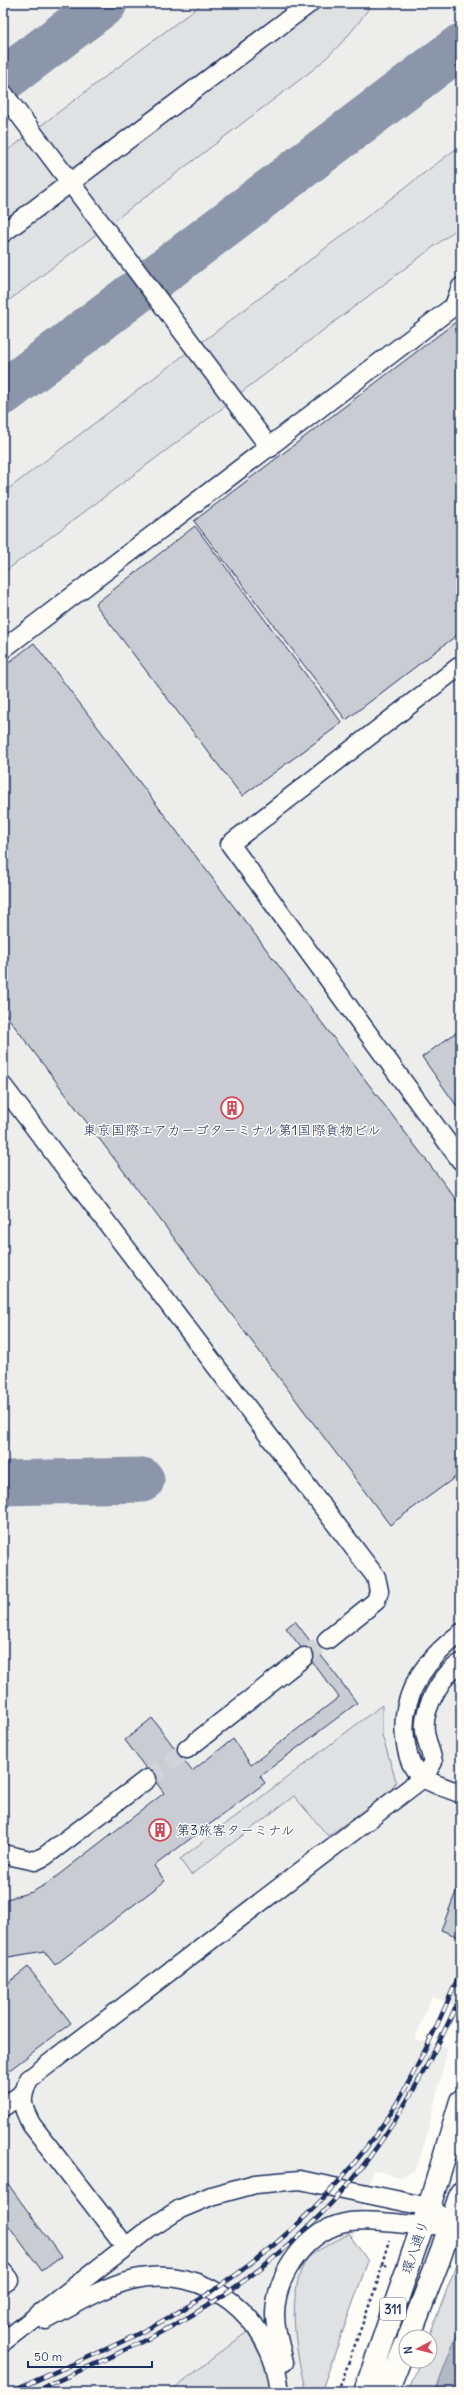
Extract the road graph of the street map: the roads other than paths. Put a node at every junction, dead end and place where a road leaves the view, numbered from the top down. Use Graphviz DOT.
graph roads {
  1 [pos="310,3"];
  2 [pos="3,93"];
  3 [pos="70,181"];
  4 [pos="3,233"];
  5 [pos="461,287"];
  6 [pos="270,448"];
  7 [pos="3,649"];
  8 [pos="461,665"];
  9 [pos="3,1086"];
  10 [pos="461,1161"];
  11 [pos="461,1633"];
  12 [pos="327,1640"];
  13 [pos="304,1658"];
  14 [pos="461,1663"];
  15 [pos="187,1748"];
  16 [pos="423,1778"];
  17 [pos="147,1779"];
  18 [pos="461,1794"];
  19 [pos="3,1854"];
  20 [pos="22,2094"];
  21 [pos="461,2102"];
  22 [pos="3,2107"];
  23 [pos="461,2193"];
  24 [pos="426,2216"];
  25 [pos="451,2224"];
  26 [pos="126,2247"];
  27 [pos="3,2272"];
  28 [pos="3,2284"];
  29 [pos="412,2329"];
  30 [pos="4,2341"];
  31 [pos="398,2364"];
  32 [pos="280,2392"];
  33 [pos="290,2392"];
  34 [pos="364,2392"];
  35 [pos="387,2392"];
  1 -- 3 [label="street"];
  2 -- 3 [label="street"];
  3 -- 4 [label="street"];
  3 -- 6 [label="street"];
  5 -- 6 [label="street"];
  6 -- 7 [label="street"];
  8 -- 10 [label="street"];
  9 -- 12 [label="street"];
  11 -- 16 [label="street"];
  13 -- 15 [label="street"];
  14 -- 16 [label="street"];
  16 -- 18 [label="street"];
  16 -- 20 [label="street"];
  17 -- 19 [label="street"];
  20 -- 22 [label="street"];
  20 -- 26 [label="street"];
  21 -- 24 [label="main road, 環八通り / 311"];
  23 -- 25 [label="main road, 311"];
  24 -- 25 [label="street"];
  24 -- 26 [label="street"];
  24 -- 33 [label="street"];
  24 -- 34 [label="main road, 環八通り / 311"];
  25 -- 29 [label="main road, 環八通り / 311"];
  26 -- 30 [label="street"];
  27 -- 28 [label="street"];
  30 -- 32 [label="street"];
  31 -- 35 [label="main road"];
}
